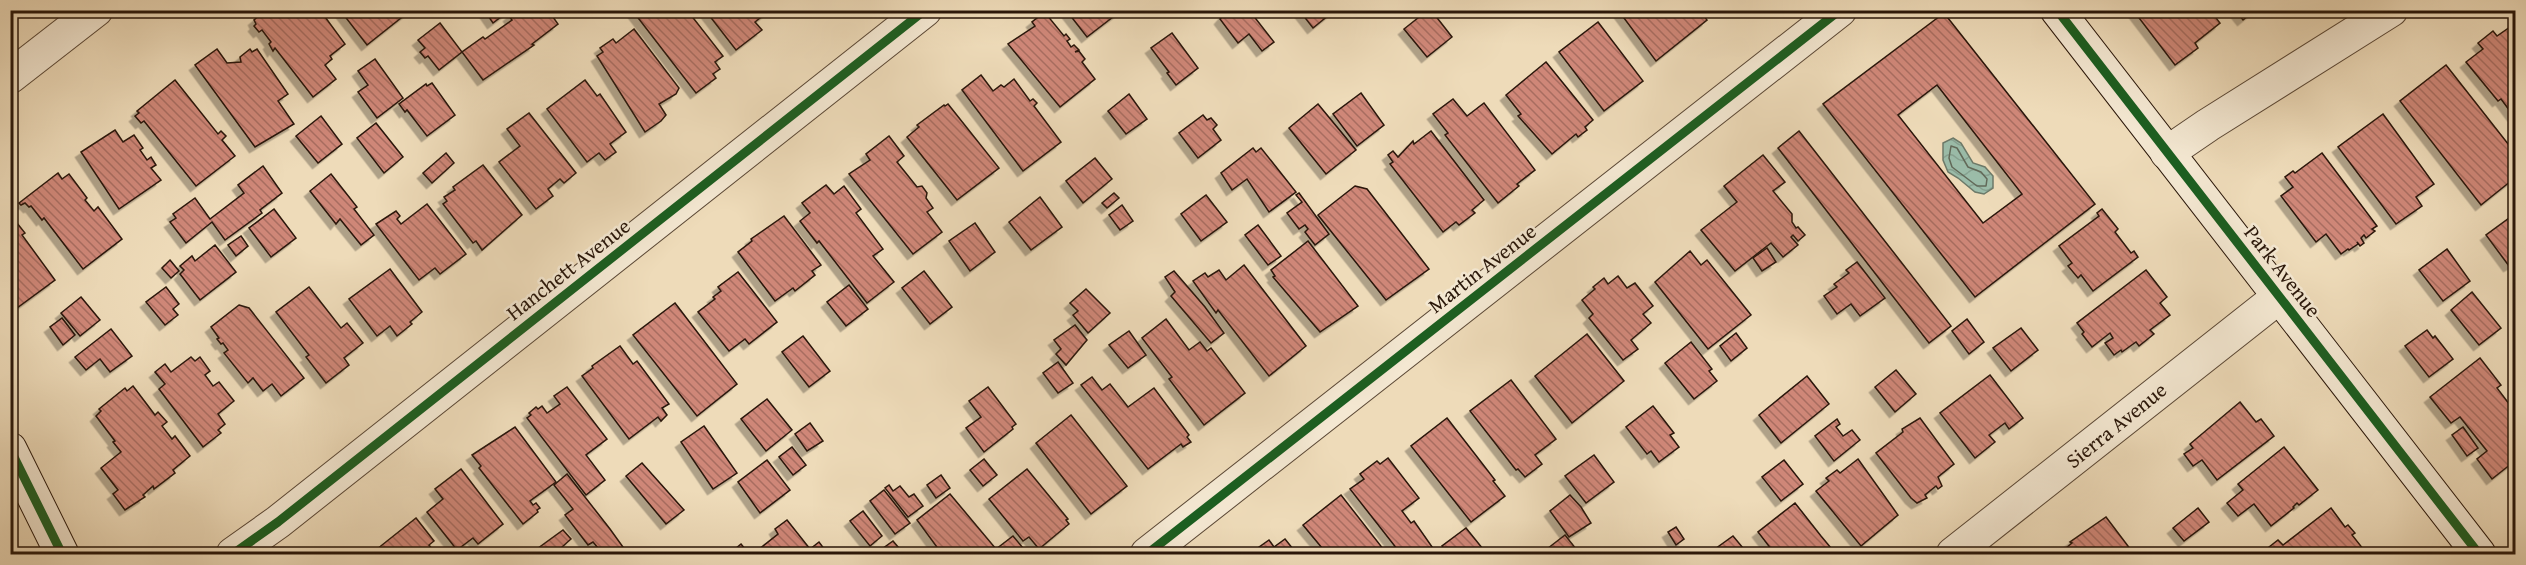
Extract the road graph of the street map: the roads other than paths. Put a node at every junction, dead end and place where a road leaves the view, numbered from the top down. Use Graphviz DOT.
graph roads {
  1 [pos="96,10"];
  2 [pos="925,10"];
  3 [pos="1840,10"];
  4 [pos="2057,10"];
  5 [pos="2391,10"];
  6 [pos="10,76"];
  7 [pos="2167,153"];
  8 [pos="2280,296"];
  9 [pos="10,448"];
  10 [pos="62,555"];
  11 [pos="233,555"];
  12 [pos="1147,555"];
  13 [pos="1953,555"];
  14 [pos="2479,555"];
  1 -- 6 [label="street"];
  2 -- 11 [label="street, Hanchett Avenue"];
  3 -- 12 [label="street, Martin Avenue"];
  4 -- 7 [label="street, Park Avenue"];
  5 -- 7 [label="street"];
  7 -- 8 [label="street, Park Avenue"];
  8 -- 13 [label="street, Sierra Avenue"];
  8 -- 14 [label="street, Park Avenue"];
  9 -- 10 [label="street"];
}
